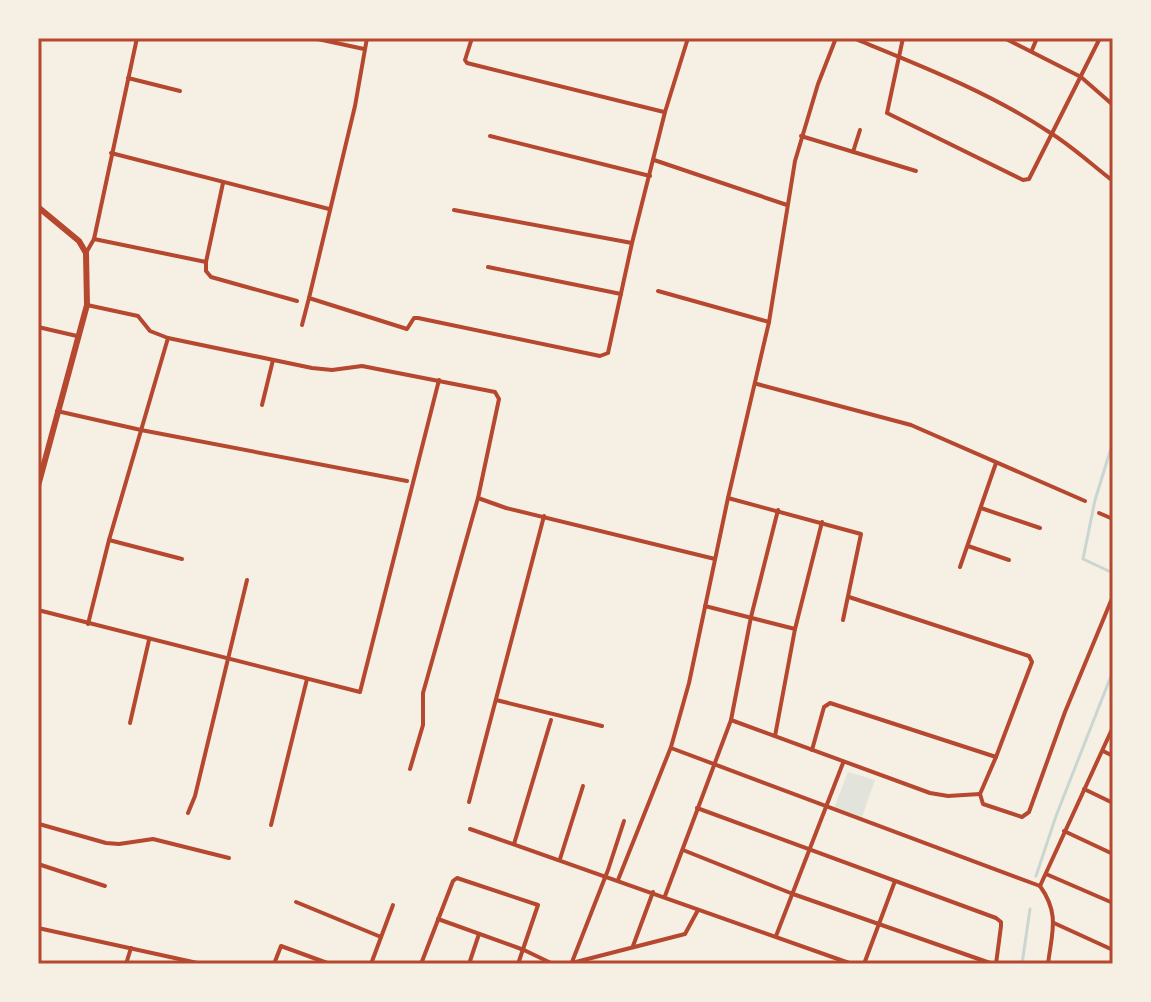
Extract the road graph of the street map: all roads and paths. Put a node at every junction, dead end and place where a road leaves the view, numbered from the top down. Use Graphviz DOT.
graph roads {
  1 [pos="137,38"];
  2 [pos="313,38"];
  3 [pos="367,38"];
  4 [pos="472,38"];
  5 [pos="688,38"];
  6 [pos="836,38"];
  7 [pos="853,38"];
  8 [pos="903,38"];
  9 [pos="1004,38"];
  10 [pos="1037,38"];
  11 [pos="1100,38"];
  12 [pos="364,49"];
  13 [pos="1031,51"];
  14 [pos="899,55"];
  15 [pos="1081,77"];
  16 [pos="128,78"];
  17 [pos="180,91"];
  18 [pos="1113,105"];
  19 [pos="665,112"];
  20 [pos="860,130"];
  21 [pos="1052,133"];
  22 [pos="490,136"];
  23 [pos="801,136"];
  24 [pos="853,152"];
  25 [pos="111,153"];
  26 [pos="654,160"];
  27 [pos="916,171"];
  28 [pos="650,176"];
  29 [pos="1113,181"];
  30 [pos="223,183"];
  31 [pos="787,205"];
  32 [pos="38,207"];
  33 [pos="329,209"];
  34 [pos="454,210"];
  35 [pos="94,239"];
  36 [pos="632,243"];
  37 [pos="86,253"];
  38 [pos="206,262"];
  39 [pos="488,267"];
  40 [pos="658,291"];
  41 [pos="621,294"];
  42 [pos="309,298"];
  43 [pos="297,301"];
  44 [pos="87,305"];
  45 [pos="769,322"];
  46 [pos="302,325"];
  47 [pos="38,327"];
  48 [pos="77,336"];
  49 [pos="168,338"];
  50 [pos="273,360"];
  51 [pos="439,380"];
  52 [pos="756,383"];
  53 [pos="262,405"];
  54 [pos="57,411"];
  55 [pos="141,430"];
  56 [pos="996,463"];
  57 [pos="407,481"];
  58 [pos="38,486"];
  59 [pos="478,498"];
  60 [pos="728,498"];
  61 [pos="1085,501"];
  62 [pos="981,508"];
  63 [pos="778,510"];
  64 [pos="1099,513"];
  65 [pos="544,516"];
  66 [pos="1113,519"];
  67 [pos="822,522"];
  68 [pos="1040,528"];
  69 [pos="109,540"];
  70 [pos="968,546"];
  71 [pos="182,559"];
  72 [pos="715,559"];
  73 [pos="1009,560"];
  74 [pos="960,567"];
  75 [pos="247,580"];
  76 [pos="1113,596"];
  77 [pos="849,597"];
  78 [pos="705,606"];
  79 [pos="38,610"];
  80 [pos="751,617"];
  81 [pos="843,620"];
  82 [pos="88,624"];
  83 [pos="795,629"];
  84 [pos="149,640"];
  85 [pos="226,659"];
  86 [pos="307,679"];
  87 [pos="496,700"];
  88 [pos="551,720"];
  89 [pos="731,720"];
  90 [pos="130,723"];
  91 [pos="602,726"];
  92 [pos="1113,727"];
  93 [pos="775,736"];
  94 [pos="673,748"];
  95 [pos="812,750"];
  96 [pos="1103,751"];
  97 [pos="1113,756"];
  98 [pos="996,757"];
  99 [pos="843,763"];
  100 [pos="714,765"];
  101 [pos="410,769"];
  102 [pos="583,786"];
  103 [pos="1084,789"];
  104 [pos="980,794"];
  105 [pos="469,802"];
  106 [pos="1113,803"];
  107 [pos="826,807"];
  108 [pos="697,808"];
  109 [pos="188,813"];
  110 [pos="624,821"];
  111 [pos="271,825"];
  112 [pos="38,827"];
  113 [pos="470,829"];
  114 [pos="1064,831"];
  115 [pos="514,844"];
  116 [pos="683,850"];
  117 [pos="809,850"];
  118 [pos="1113,854"];
  119 [pos="229,858"];
  120 [pos="560,859"];
  121 [pos="38,864"];
  122 [pos="1045,873"];
  123 [pos="606,875"];
  124 [pos="618,880"];
  125 [pos="895,881"];
  126 [pos="105,886"];
  127 [pos="1040,886"];
  128 [pos="653,892"];
  129 [pos="793,894"];
  130 [pos="665,896"];
  131 [pos="296,902"];
  132 [pos="1113,903"];
  133 [pos="393,905"];
  134 [pos="698,910"];
  135 [pos="438,919"];
  136 [pos="1054,923"];
  137 [pos="880,924"];
  138 [pos="38,928"];
  139 [pos="479,934"];
  140 [pos="776,936"];
  141 [pos="381,937"];
  142 [pos="632,946"];
  143 [pos="131,948"];
  144 [pos="524,950"];
  145 [pos="1113,950"];
  146 [pos="188,963"];
  147 [pos="323,963"];
  148 [pos="570,963"];
  149 [pos="126,964"];
  150 [pos="202,964"];
  151 [pos="274,964"];
  152 [pos="330,964"];
  153 [pos="371,964"];
  154 [pos="421,964"];
  155 [pos="469,964"];
  156 [pos="518,964"];
  157 [pos="553,964"];
  158 [pos="852,964"];
  159 [pos="864,964"];
  160 [pos="994,964"];
  161 [pos="1048,964"];
  1 -- 16 [label="street"];
  2 -- 12 [label="street"];
  3 -- 12 [label="street"];
  4 -- 19 [label="street"];
  5 -- 19 [label="street"];
  6 -- 23 [label="street"];
  7 -- 14 [label="street"];
  8 -- 14 [label="street"];
  9 -- 13 [label="street"];
  10 -- 13 [label="street"];
  11 -- 15 [label="street"];
  12 -- 33 [label="street"];
  13 -- 15 [label="street"];
  14 -- 21 [label="street"];
  14 -- 21 [label="street"];
  15 -- 18 [label="street"];
  15 -- 21 [label="street"];
  16 -- 17 [label="street"];
  16 -- 25 [label="street"];
  19 -- 26 [label="street"];
  20 -- 24 [label="street"];
  21 -- 29 [label="street"];
  22 -- 28 [label="street"];
  23 -- 24 [label="street"];
  23 -- 31 [label="street"];
  24 -- 27 [label="street"];
  25 -- 30 [label="street"];
  25 -- 35 [label="street"];
  26 -- 28 [label="street"];
  26 -- 31 [label="street"];
  28 -- 36 [label="street"];
  30 -- 33 [label="street"];
  30 -- 38 [label="street"];
  31 -- 45 [label="street"];
  32 -- 37 [label="main road"];
  33 -- 42 [label="street"];
  34 -- 36 [label="street"];
  35 -- 37 [label="street"];
  35 -- 38 [label="street"];
  36 -- 41 [label="street"];
  37 -- 44 [label="main road"];
  38 -- 43 [label="street"];
  39 -- 41 [label="street"];
  40 -- 45 [label="street"];
  41 -- 42 [label="street"];
  42 -- 46 [label="street"];
  44 -- 48 [label="main road"];
  44 -- 49 [label="street"];
  45 -- 52 [label="street"];
  47 -- 48 [label="street"];
  48 -- 54 [label="main road"];
  49 -- 50 [label="street"];
  49 -- 55 [label="street"];
  50 -- 51 [label="street"];
  50 -- 53 [label="street"];
  51 -- 59 [label="street"];
  51 -- 86 [label="street"];
  52 -- 56 [label="street"];
  52 -- 60 [label="street"];
  54 -- 55 [label="street"];
  54 -- 58 [label="main road"];
  55 -- 57 [label="street"];
  55 -- 69 [label="street"];
  56 -- 61 [label="street"];
  56 -- 62 [label="street"];
  59 -- 65 [label="street"];
  59 -- 101 [label="street"];
  60 -- 63 [label="street"];
  60 -- 72 [label="street"];
  62 -- 68 [label="street"];
  62 -- 70 [label="street"];
  63 -- 67 [label="street"];
  63 -- 80 [label="street"];
  64 -- 66 [label="street"];
  65 -- 72 [label="street"];
  65 -- 87 [label="street"];
  67 -- 77 [label="street"];
  67 -- 83 [label="street"];
  69 -- 71 [label="street"];
  69 -- 82 [label="street"];
  70 -- 73 [label="street"];
  70 -- 74 [label="street"];
  72 -- 78 [label="street"];
  75 -- 85 [label="street"];
  76 -- 104 [label="street"];
  77 -- 81 [label="street"];
  77 -- 98 [label="street"];
  78 -- 80 [label="street"];
  78 -- 94 [label="street"];
  79 -- 82 [label="street"];
  80 -- 83 [label="street"];
  80 -- 89 [label="street"];
  82 -- 84 [label="street"];
  83 -- 93 [label="street"];
  84 -- 85 [label="street"];
  84 -- 90 [label="street"];
  85 -- 86 [label="street"];
  85 -- 109 [label="street"];
  86 -- 111 [label="street"];
  87 -- 91 [label="street"];
  87 -- 105 [label="street"];
  88 -- 115 [label="street"];
  89 -- 93 [label="street"];
  89 -- 100 [label="street"];
  92 -- 96 [label="street"];
  93 -- 95 [label="street"];
  94 -- 100 [label="street"];
  94 -- 124 [label="street"];
  95 -- 98 [label="street"];
  95 -- 99 [label="street"];
  96 -- 97 [label="street"];
  96 -- 103 [label="street"];
  98 -- 104 [label="street"];
  99 -- 104 [label="street"];
  99 -- 107 [label="street"];
  100 -- 107 [label="street"];
  100 -- 108 [label="street"];
  102 -- 120 [label="street"];
  103 -- 106 [label="street"];
  103 -- 114 [label="street"];
  107 -- 117 [label="street"];
  107 -- 127 [label="street"];
  108 -- 116 [label="street"];
  108 -- 117 [label="street"];
  110 -- 123 [label="street"];
  112 -- 119 [label="street"];
  113 -- 115 [label="street"];
  114 -- 118 [label="street"];
  114 -- 122 [label="street"];
  115 -- 120 [label="street"];
  116 -- 129 [label="street"];
  116 -- 130 [label="street"];
  117 -- 125 [label="street"];
  117 -- 129 [label="street"];
  120 -- 123 [label="street"];
  121 -- 126 [label="street"];
  122 -- 127 [label="street"];
  122 -- 132 [label="street"];
  123 -- 124 [label="street"];
  123 -- 148 [label="street"];
  124 -- 128 [label="street"];
  125 -- 137 [label="street"];
  125 -- 160 [label="street"];
  127 -- 136 [label="street"];
  128 -- 130 [label="street"];
  128 -- 142 [label="street"];
  129 -- 137 [label="street"];
  129 -- 140 [label="street"];
  130 -- 134 [label="street"];
  131 -- 141 [label="street"];
  133 -- 141 [label="street"];
  134 -- 140 [label="street"];
  134 -- 142 [label="street"];
  135 -- 139 [label="street"];
  135 -- 144 [label="street"];
  135 -- 154 [label="street"];
  136 -- 145 [label="street"];
  136 -- 161 [label="street"];
  137 -- 159 [label="street"];
  137 -- 160 [label="street"];
  138 -- 143 [label="street"];
  139 -- 144 [label="street"];
  139 -- 155 [label="street"];
  140 -- 158 [label="street"];
  141 -- 153 [label="street"];
  142 -- 148 [label="street"];
  143 -- 146 [label="street"];
  143 -- 149 [label="street"];
  144 -- 156 [label="street"];
  144 -- 157 [label="street"];
  146 -- 150 [label="street"];
  147 -- 151 [label="street"];
  147 -- 152 [label="street"];
}
